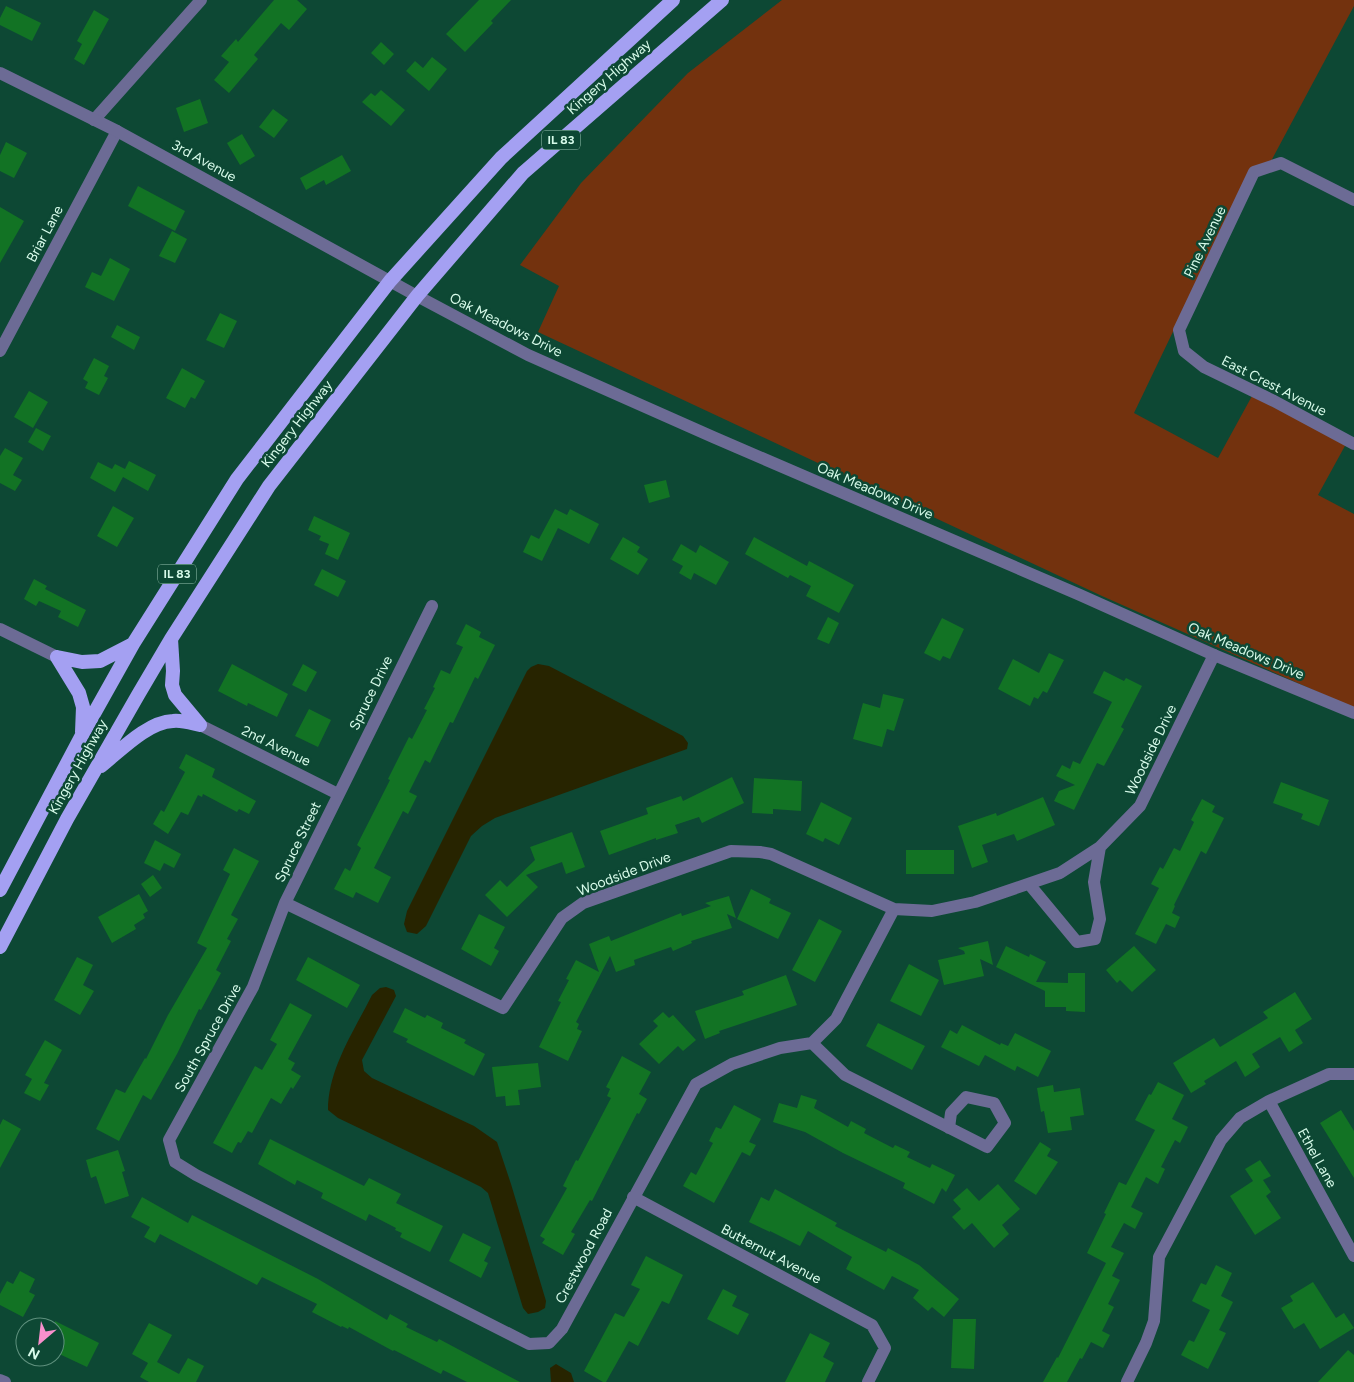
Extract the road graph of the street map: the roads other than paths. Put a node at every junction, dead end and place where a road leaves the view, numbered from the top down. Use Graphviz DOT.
graph roads {
  1 [pos="201,0"];
  2 [pos="673,0"];
  3 [pos="722,0"];
  4 [pos="0,73"];
  5 [pos="94,120"];
  6 [pos="116,131"];
  7 [pos="1354,200"];
  8 [pos="390,281"];
  9 [pos="417,296"];
  10 [pos="0,351"];
  11 [pos="1184,351"];
  12 [pos="1354,444"];
  13 [pos="432,606"];
  14 [pos="0,629"];
  15 [pos="171,638"];
  16 [pos="133,644"];
  17 [pos="1214,655"];
  18 [pos="57,657"];
  19 [pos="1354,713"];
  20 [pos="200,725"];
  21 [pos="82,735"];
  22 [pos="95,771"];
  23 [pos="338,794"];
  24 [pos="1100,847"];
  25 [pos="1029,884"];
  26 [pos="0,890"];
  27 [pos="285,903"];
  28 [pos="894,909"];
  29 [pos="0,947"];
  30 [pos="812,1042"];
  31 [pos="1354,1074"];
  32 [pos="1269,1101"];
  33 [pos="949,1128"];
  34 [pos="196,1175"];
  35 [pos="633,1197"];
  36 [pos="1354,1256"];
  37 [pos="0,1380"];
  38 [pos="5,1382"];
  39 [pos="868,1382"];
  40 [pos="1127,1382"];
  1 -- 5 [label="street"];
  2 -- 8 [label="highway, Kingery Highway / IL 83"];
  3 -- 9 [label="highway, Kingery Highway / IL 83"];
  4 -- 5 [label="street, 3rd Avenue"];
  5 -- 6 [label="street, 3rd Avenue"];
  6 -- 8 [label="street, 3rd Avenue"];
  6 -- 10 [label="street, Briar Lane"];
  7 -- 11 [label="street, Pine Avenue"];
  8 -- 9 [label="street, Oak Meadows Drive"];
  8 -- 16 [label="highway, Kingery Highway / IL 83"];
  9 -- 15 [label="highway, Kingery Highway / IL 83"];
  9 -- 17 [label="street, Oak Meadows Drive"];
  11 -- 12 [label="street, East Crest Avenue"];
  13 -- 23 [label="street, Spruce Drive"];
  14 -- 18 [label="street"];
  15 -- 20 [label="highway"];
  15 -- 22 [label="highway, Kingery Highway / IL 83"];
  16 -- 18 [label="highway"];
  16 -- 21 [label="highway, Kingery Highway / IL 83"];
  17 -- 19 [label="street, Oak Meadows Drive"];
  17 -- 24 [label="street, Woodside Drive"];
  18 -- 21 [label="highway"];
  20 -- 22 [label="highway"];
  20 -- 23 [label="street, 2nd Avenue"];
  21 -- 26 [label="highway, Kingery Highway / IL 83"];
  22 -- 29 [label="highway, Kingery Highway / IL 83"];
  23 -- 27 [label="street, Spruce Street"];
  24 -- 25 [label="street, Woodside Drive"];
  24 -- 25 [label="street"];
  25 -- 28 [label="street, Woodside Drive"];
  27 -- 28 [label="street, Woodside Drive"];
  27 -- 34 [label="street, South Spruce Drive"];
  28 -- 30 [label="street"];
  30 -- 33 [label="street"];
  30 -- 35 [label="street, Crestwood Road"];
  31 -- 32 [label="street"];
  32 -- 36 [label="street, Ethel Lane"];
  32 -- 40 [label="street"];
  33 -- 33 [label="street"];
  34 -- 35 [label="street, Crestwood Road"];
  35 -- 39 [label="street, Butternut Avenue"];
  37 -- 38 [label="street"];
}
